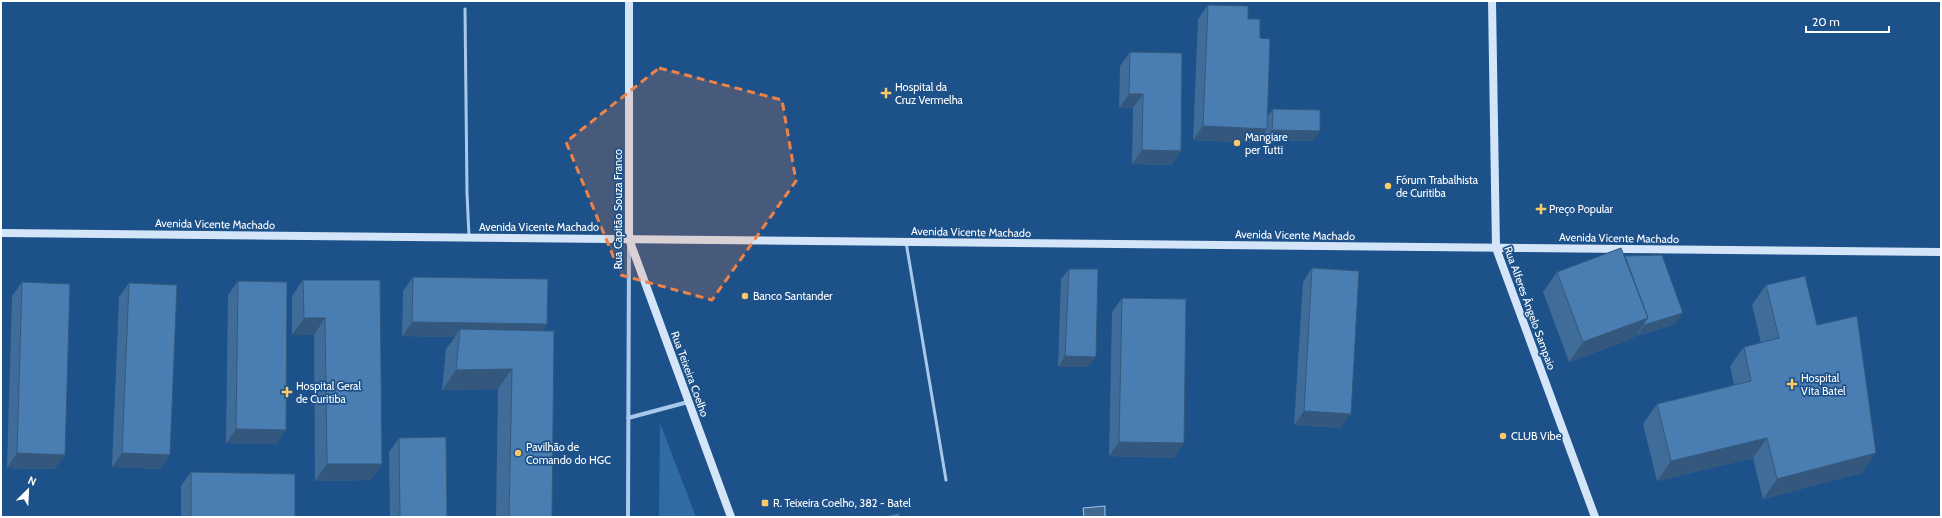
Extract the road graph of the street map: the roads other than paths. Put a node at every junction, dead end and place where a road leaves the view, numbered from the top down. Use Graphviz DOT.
graph roads {
  1 [pos="629,1"];
  2 [pos="1492,1"];
  3 [pos="465,9"];
  4 [pos="1,233"];
  5 [pos="469,238"];
  6 [pos="629,239"];
  7 [pos="906,242"];
  8 [pos="1496,248"];
  9 [pos="1941,252"];
  10 [pos="688,402"];
  11 [pos="628,418"];
  12 [pos="946,480"];
  13 [pos="628,517"];
  14 [pos="731,517"];
  15 [pos="1595,517"];
  1 -- 6 [label="street, Rua Capitão Souza Franco"];
  2 -- 8 [label="street, Rua Alferes Ângelo Sampaio"];
  3 -- 5 [label="lane"];
  4 -- 5 [label="street, Avenida Vicente Machado"];
  5 -- 6 [label="street, Avenida Vicente Machado"];
  6 -- 7 [label="street, Avenida Vicente Machado"];
  6 -- 10 [label="street, Rua Teixeira Coelho"];
  6 -- 11 [label="street, Rua Capitão Souza Franco"];
  7 -- 8 [label="street, Avenida Vicente Machado"];
  7 -- 12 [label="lane"];
  8 -- 9 [label="street, Avenida Vicente Machado"];
  8 -- 15 [label="street, Rua Alferes Ângelo Sampaio"];
  10 -- 11 [label="street"];
  10 -- 14 [label="street, Rua Teixeira Coelho"];
  11 -- 13 [label="street, Rua Capitão Souza Franco"];
}
